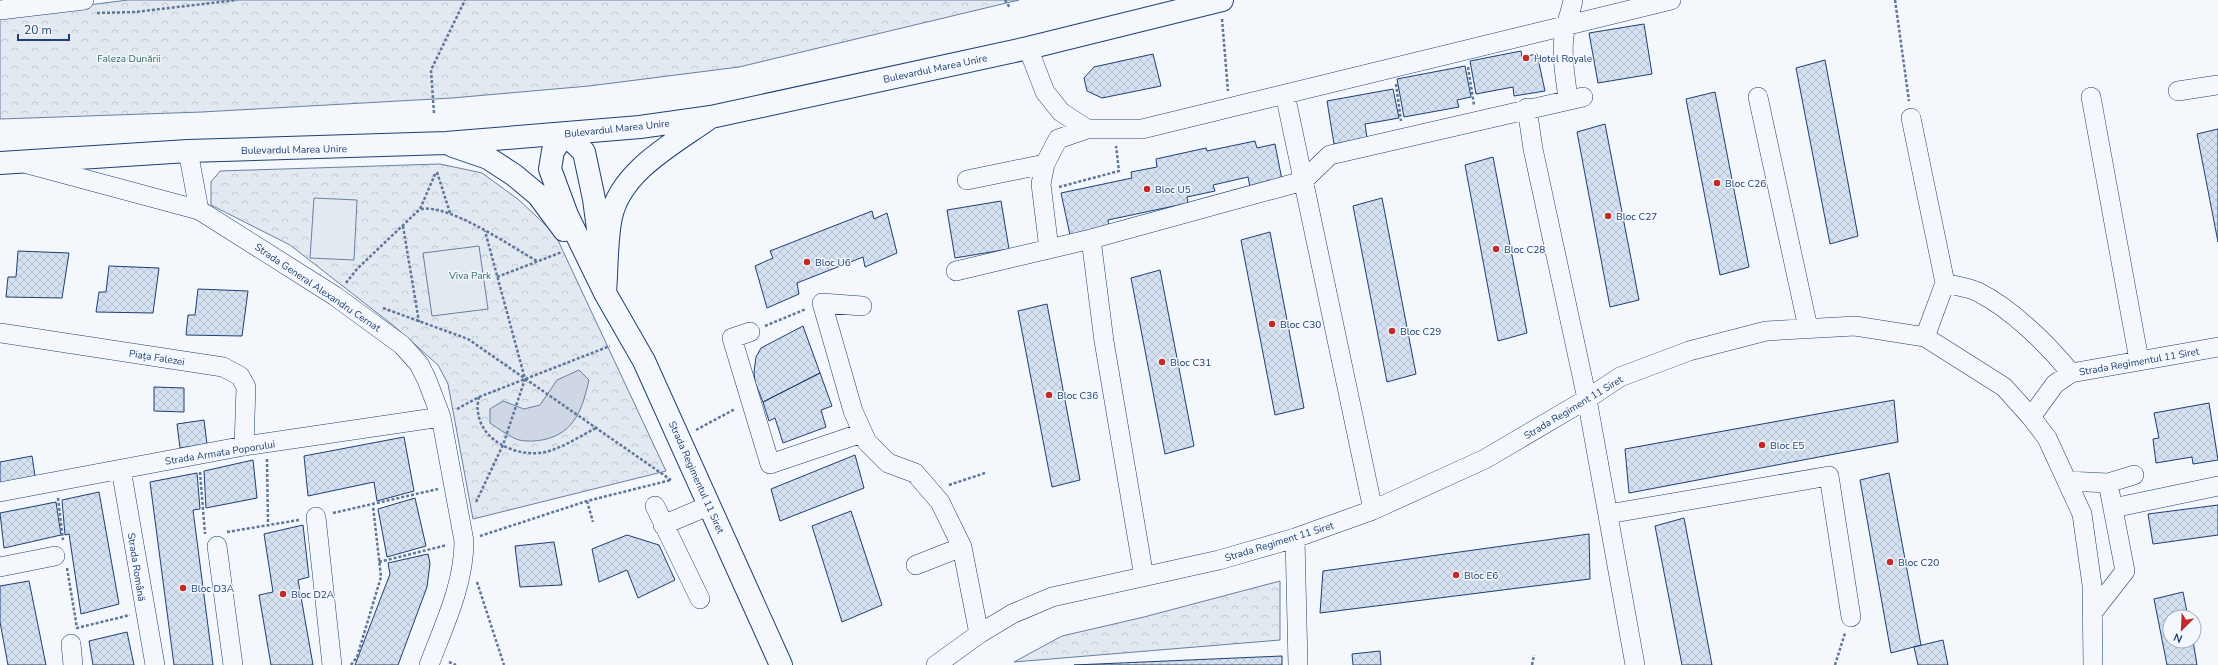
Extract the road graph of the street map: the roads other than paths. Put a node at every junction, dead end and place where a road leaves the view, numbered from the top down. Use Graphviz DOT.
graph roads {
  1 [pos="1221,0"];
  2 [pos="1573,0"];
  3 [pos="1671,0"];
  4 [pos="87,7"];
  5 [pos="0,10"];
  6 [pos="1567,26"];
  7 [pos="1028,48"];
  8 [pos="2218,85"];
  9 [pos="2178,91"];
  10 [pos="1285,94"];
  11 [pos="1758,97"];
  12 [pos="2091,97"];
  13 [pos="1527,108"];
  14 [pos="711,117"];
  15 [pos="1911,118"];
  16 [pos="1087,129"];
  17 [pos="565,134"];
  18 [pos="446,143"];
  19 [pos="188,152"];
  20 [pos="0,162"];
  21 [pos="21,162"];
  22 [pos="1045,164"];
  23 [pos="967,180"];
  24 [pos="1303,182"];
  25 [pos="199,210"];
  26 [pos="1091,239"];
  27 [pos="1049,249"];
  28 [pos="956,271"];
  29 [pos="1944,283"];
  30 [pos="605,293"];
  31 [pos="862,306"];
  32 [pos="1808,328"];
  33 [pos="750,332"];
  34 [pos="0,333"];
  35 [pos="1925,337"];
  36 [pos="2218,347"];
  37 [pos="2138,360"];
  38 [pos="2071,373"];
  39 [pos="1587,399"];
  40 [pos="441,417"];
  41 [pos="2031,417"];
  42 [pos="862,433"];
  43 [pos="244,446"];
  44 [pos="121,469"];
  45 [pos="2134,476"];
  46 [pos="2067,481"];
  47 [pos="2108,483"];
  48 [pos="2218,486"];
  49 [pos="0,492"];
  50 [pos="655,506"];
  51 [pos="708,506"];
  52 [pos="2113,508"];
  53 [pos="1373,510"];
  54 [pos="1608,514"];
  55 [pos="316,517"];
  56 [pos="663,525"];
  57 [pos="1295,538"];
  58 [pos="216,540"];
  59 [pos="962,547"];
  60 [pos="60,560"];
  61 [pos="916,565"];
  62 [pos="0,567"];
  63 [pos="1144,577"];
  64 [pos="700,599"];
  65 [pos="2093,612"];
  66 [pos="1851,617"];
  67 [pos="979,634"];
  68 [pos="71,644"];
  69 [pos="73,665"];
  70 [pos="155,665"];
  71 [pos="233,665"];
  72 [pos="332,665"];
  73 [pos="429,665"];
  74 [pos="781,665"];
  75 [pos="936,665"];
  76 [pos="1298,665"];
  77 [pos="1635,665"];
  78 [pos="2093,665"];
  1 -- 7 [label="main road, Bulevardul Marea Unire"];
  2 -- 6 [label="street"];
  3 -- 6 [label="street"];
  4 -- 5 [label="street"];
  6 -- 10 [label="street"];
  6 -- 13 [label="street"];
  7 -- 14 [label="main road, Bulevardul Marea Unire"];
  7 -- 16 [label="street"];
  8 -- 9 [label="street"];
  10 -- 16 [label="street"];
  10 -- 24 [label="street"];
  11 -- 32 [label="street"];
  12 -- 37 [label="street"];
  13 -- 24 [label="street"];
  13 -- 39 [label="street"];
  14 -- 17 [label="main road, Bulevardul Marea Unire"];
  14 -- 30 [label="main road"];
  15 -- 29 [label="street"];
  16 -- 22 [label="street"];
  17 -- 18 [label="main road, Bulevardul Marea Unire"];
  17 -- 30 [label="main road"];
  17 -- 30 [label="main road"];
  18 -- 19 [label="main road, Bulevardul Marea Unire"];
  18 -- 30 [label="main road"];
  19 -- 21 [label="main road, Bulevardul Marea Unire"];
  19 -- 25 [label="street"];
  20 -- 21 [label="main road, Bulevardul Marea Unire"];
  21 -- 25 [label="street, Strada General Alexandru Cernat"];
  22 -- 23 [label="street"];
  22 -- 27 [label="street"];
  24 -- 26 [label="street"];
  24 -- 53 [label="street"];
  25 -- 40 [label="street, Strada General Alexandru Cernat"];
  26 -- 27 [label="street"];
  26 -- 63 [label="street"];
  27 -- 28 [label="street"];
  29 -- 35 [label="street"];
  29 -- 38 [label="street"];
  30 -- 51 [label="main road, Strada Regimentul 11 Siret"];
  31 -- 42 [label="street"];
  32 -- 35 [label="street, Strada Regiment 11 Siret"];
  32 -- 39 [label="street, Strada Regiment 11 Siret"];
  33 -- 42 [label="street"];
  34 -- 43 [label="street, Piața Falezei"];
  35 -- 41 [label="street, Strada Regiment 11 Siret"];
  36 -- 37 [label="street, Strada Regimentul 11 Siret"];
  37 -- 38 [label="street, Strada Regimentul 11 Siret"];
  38 -- 41 [label="street, Strada Regimentul 11 Siret"];
  39 -- 53 [label="street, Strada Regiment 11 Siret"];
  39 -- 54 [label="street"];
  40 -- 43 [label="street, Strada Armata Poporului"];
  40 -- 73 [label="street, Strada General Alexandru Cernat"];
  41 -- 46 [label="street, Strada Regiment 11 Siret"];
  42 -- 59 [label="street"];
  43 -- 44 [label="street, Strada Armata Poporului"];
  44 -- 49 [label="street, Strada Armata Poporului"];
  44 -- 70 [label="street, Strada Română"];
  45 -- 47 [label="street"];
  46 -- 47 [label="street"];
  46 -- 65 [label="street, Strada Regiment 11 Siret"];
  47 -- 52 [label="street"];
  48 -- 52 [label="street"];
  50 -- 56 [label="street"];
  51 -- 56 [label="street"];
  51 -- 74 [label="main road, Strada Regimentul 11 Siret"];
  52 -- 65 [label="street"];
  53 -- 57 [label="street, Strada Regiment 11 Siret"];
  54 -- 66 [label="street"];
  54 -- 77 [label="street"];
  55 -- 72 [label="street"];
  56 -- 64 [label="street"];
  57 -- 63 [label="street, Strada Regiment 11 Siret"];
  57 -- 76 [label="street"];
  58 -- 71 [label="street"];
  59 -- 61 [label="street"];
  59 -- 67 [label="street"];
  60 -- 62 [label="street"];
  63 -- 67 [label="street, Strada Regiment 11 Siret"];
  65 -- 78 [label="street, Strada Regiment 11 Siret"];
  67 -- 75 [label="street, Strada Regiment 11 Siret"];
  68 -- 69 [label="street"];
}
